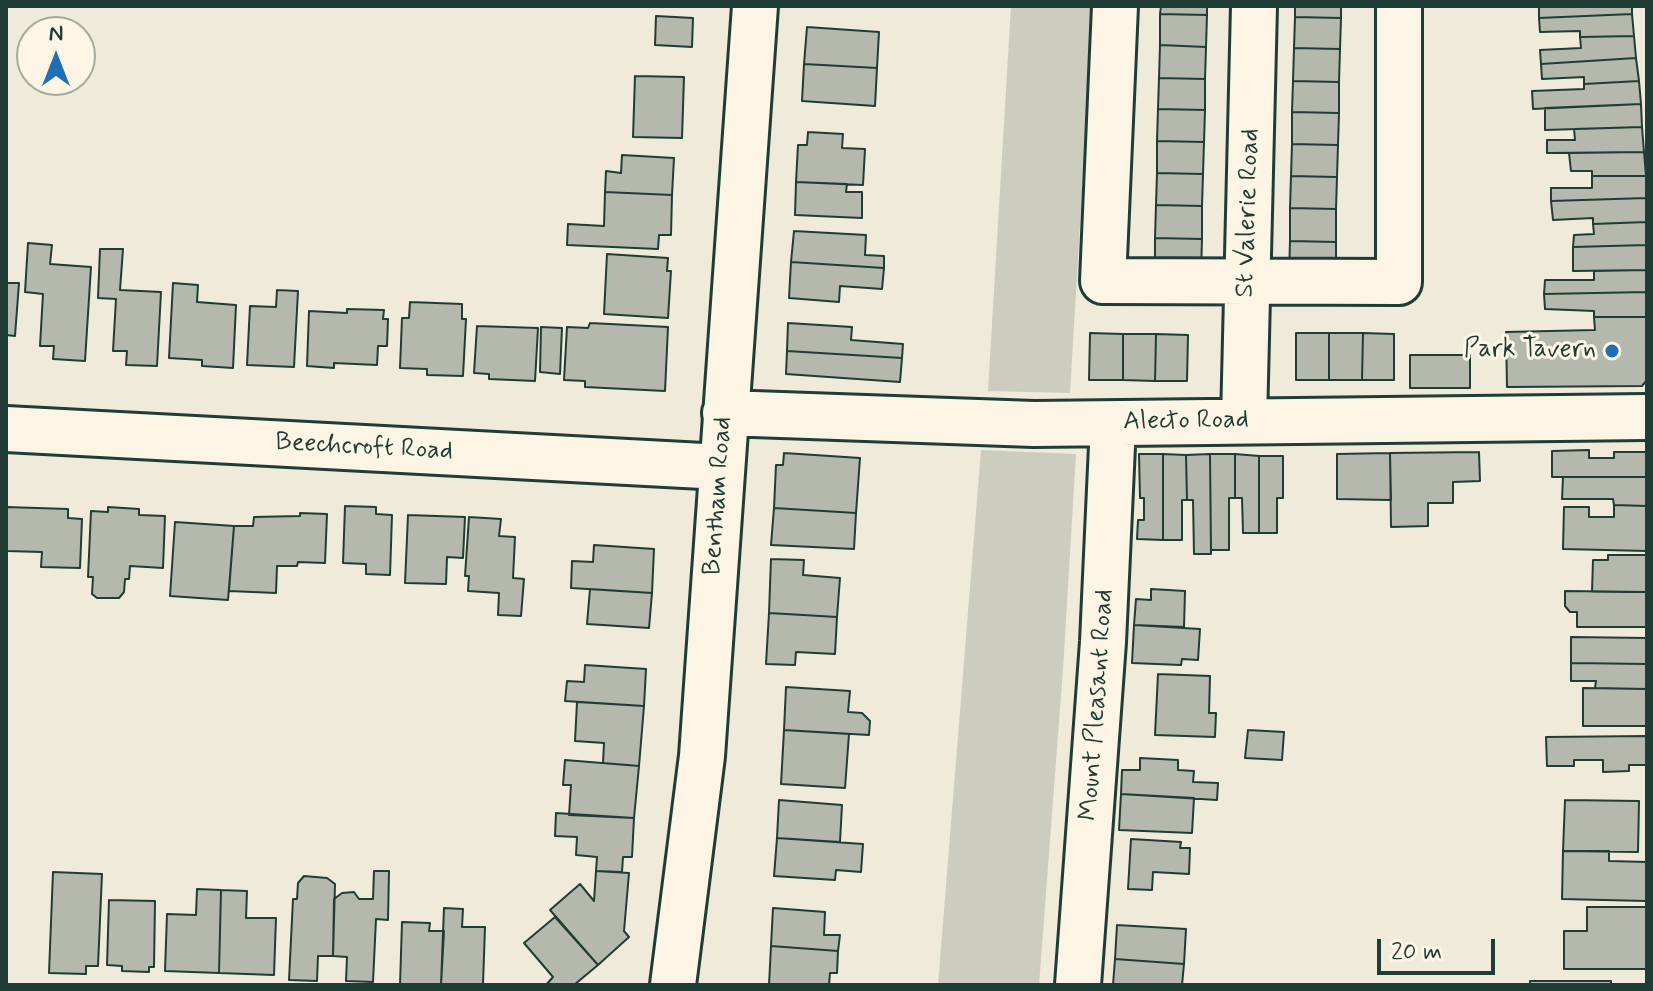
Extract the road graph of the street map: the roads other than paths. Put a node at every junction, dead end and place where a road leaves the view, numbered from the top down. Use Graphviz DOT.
graph roads {
  1 [pos="755,6"];
  2 [pos="1115,6"];
  3 [pos="1254,6"];
  4 [pos="1399,6"];
  5 [pos="1247,281"];
  6 [pos="725,413"];
  7 [pos="1647,417"];
  8 [pos="1244,421"];
  9 [pos="1113,424"];
  10 [pos="6,429"];
  11 [pos="722,467"];
  12 [pos="673,985"];
  13 [pos="1078,985"];
  1 -- 6 [label="street, Bentham Road"];
  2 -- 5 [label="street"];
  3 -- 5 [label="street, St Valerie Road"];
  4 -- 5 [label="street"];
  5 -- 8 [label="street, St Valerie Road"];
  6 -- 9 [label="street, Alecto Road"];
  6 -- 11 [label="street, Bentham Road"];
  7 -- 8 [label="street, Alecto Road"];
  8 -- 9 [label="street, Alecto Road"];
  9 -- 13 [label="street, Mount Pleasant Road"];
  10 -- 11 [label="street, Beechcroft Road"];
  11 -- 12 [label="street, Bentham Road"];
}
